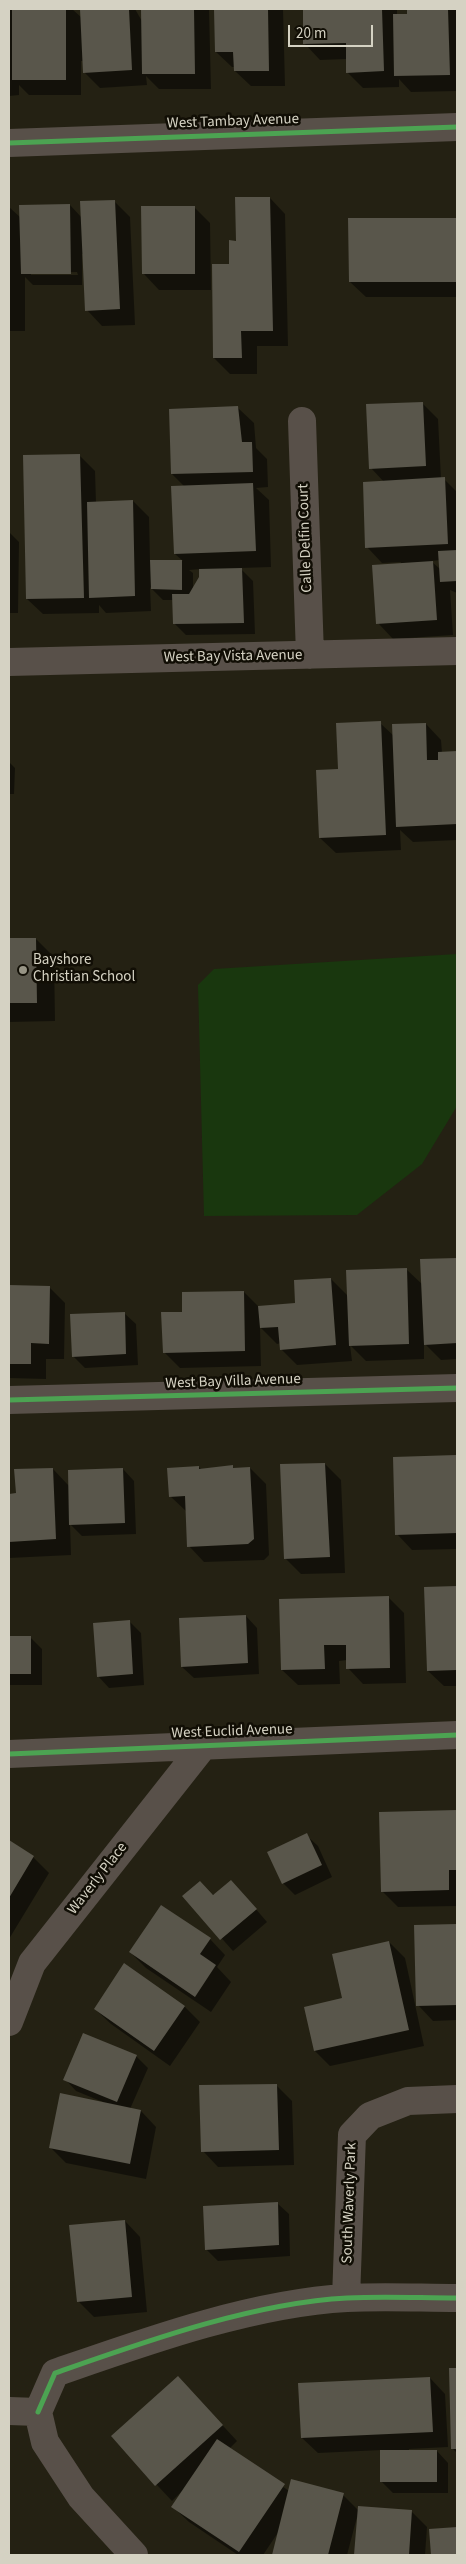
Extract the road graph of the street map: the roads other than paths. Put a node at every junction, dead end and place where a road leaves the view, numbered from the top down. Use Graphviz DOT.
graph roads {
  1 [pos="457,127"];
  2 [pos="9,142"];
  3 [pos="302,422"];
  4 [pos="457,651"];
  5 [pos="310,655"];
  6 [pos="9,662"];
  7 [pos="457,1388"];
  8 [pos="9,1400"];
  9 [pos="457,1735"];
  10 [pos="204,1745"];
  11 [pos="9,1754"];
  12 [pos="9,2022"];
  13 [pos="457,2099"];
  14 [pos="346,2298"];
  15 [pos="457,2298"];
  16 [pos="9,2411"];
  17 [pos="38,2412"];
  18 [pos="134,2555"];
  1 -- 2 [label="street, West Tambay Avenue"];
  3 -- 5 [label="street, Calle Delfin Court"];
  4 -- 5 [label="street, West Bay Vista Avenue"];
  5 -- 6 [label="street, West Bay Vista Avenue"];
  7 -- 8 [label="street, West Bay Villa Avenue"];
  9 -- 10 [label="street, West Euclid Avenue"];
  10 -- 11 [label="street, West Euclid Avenue"];
  10 -- 12 [label="street, Waverly Place"];
  13 -- 14 [label="street, South Waverly Park"];
  14 -- 15 [label="street"];
  14 -- 17 [label="street"];
  16 -- 17 [label="street"];
  17 -- 18 [label="street"];
}
